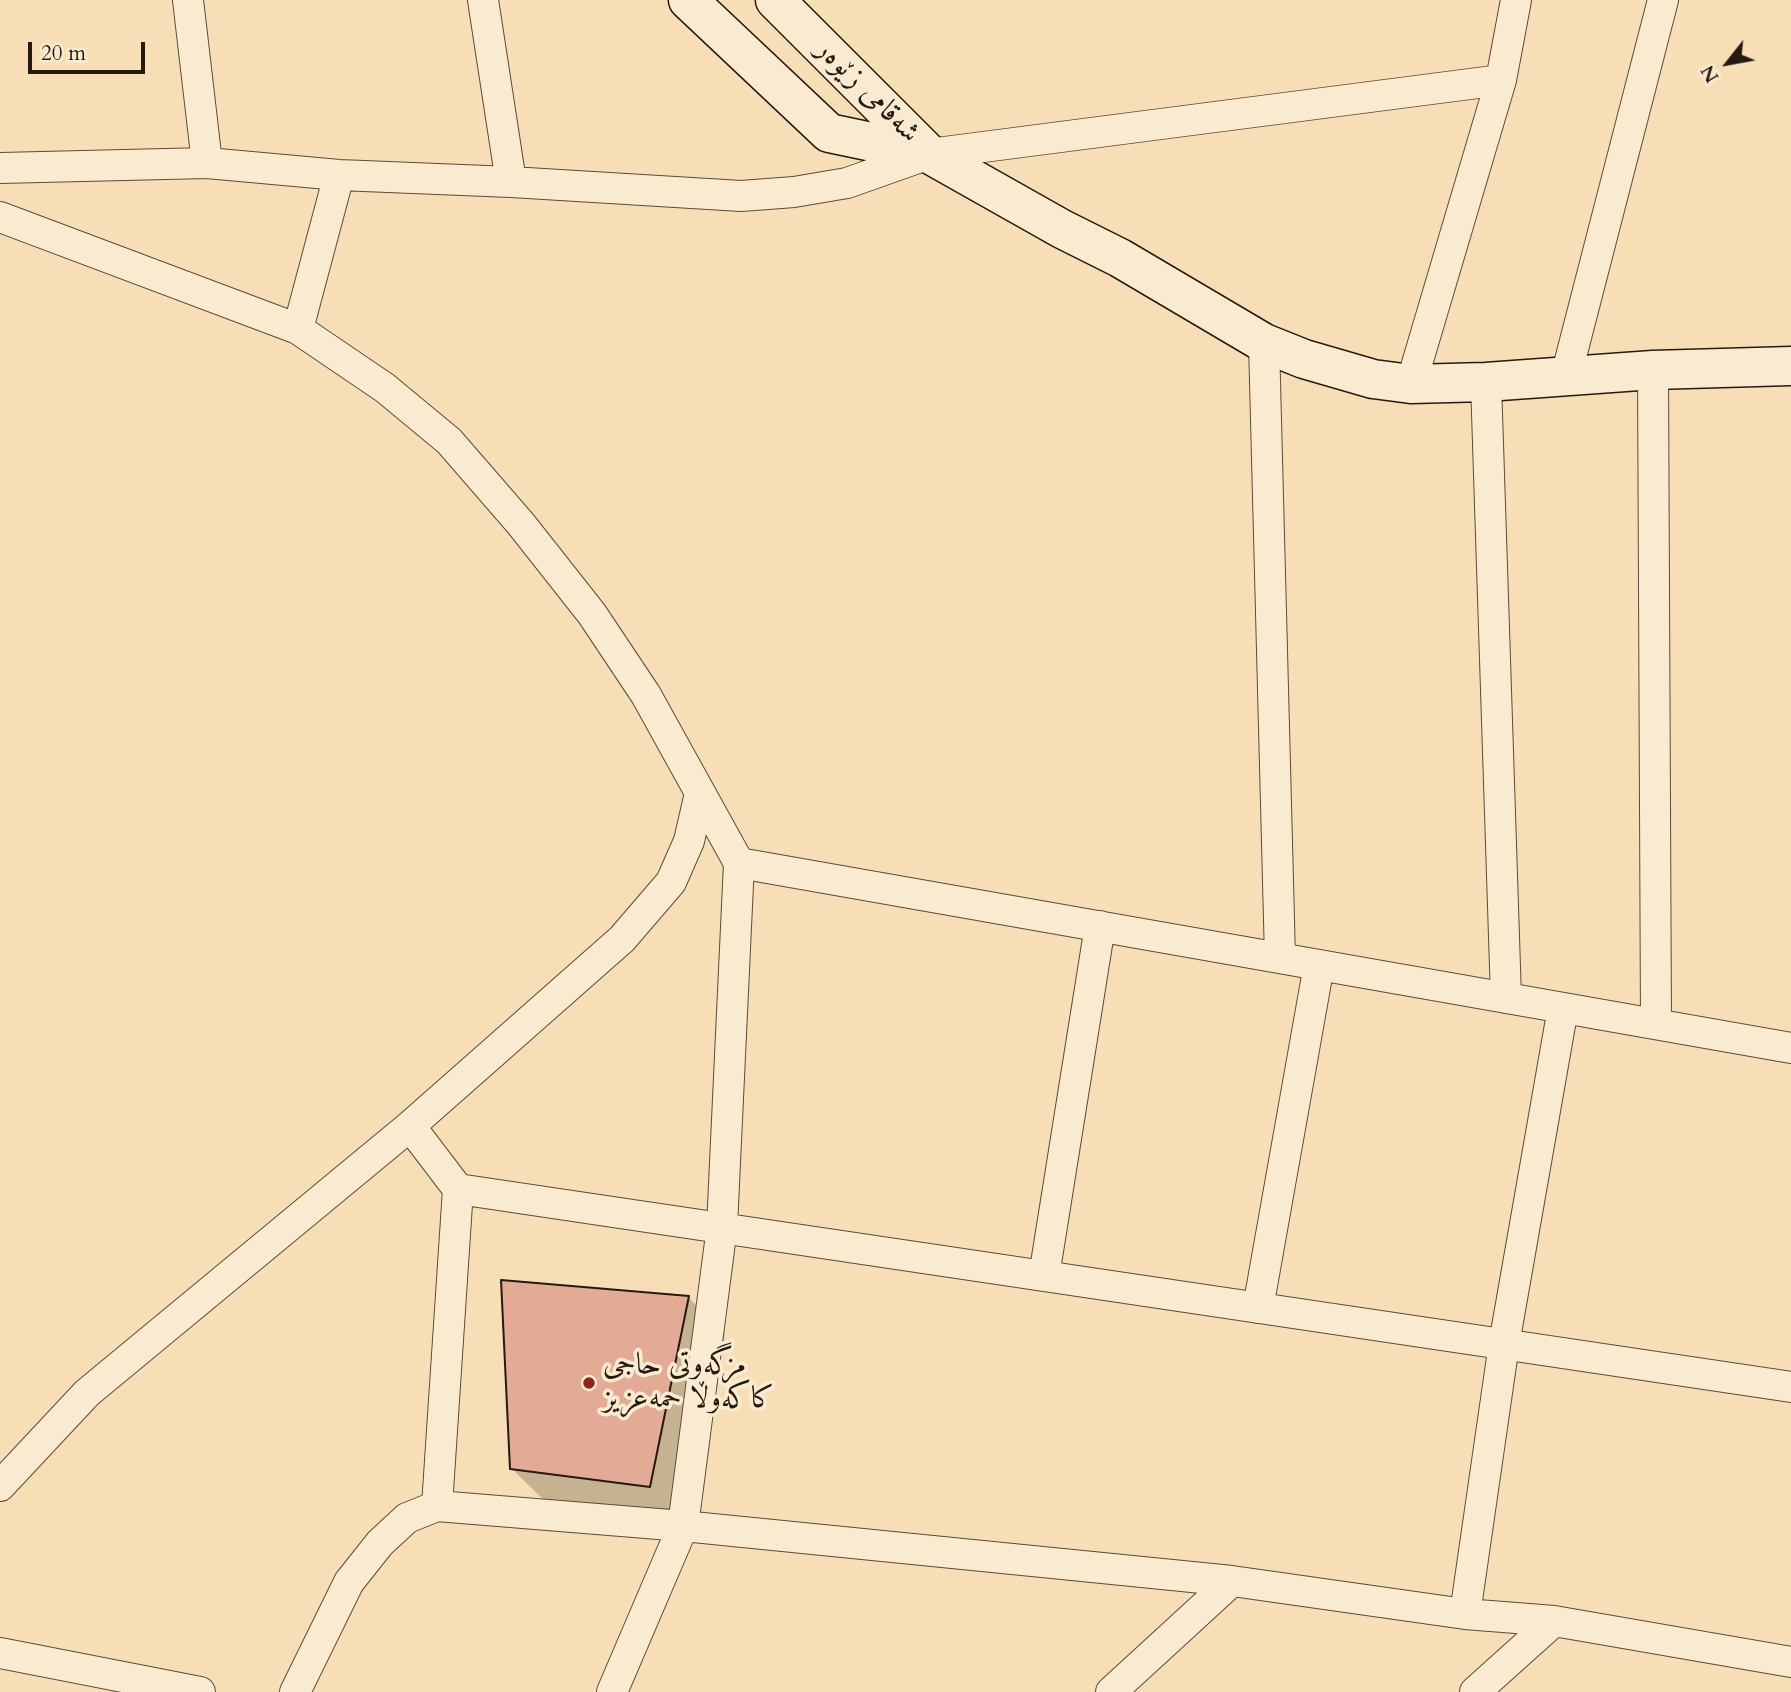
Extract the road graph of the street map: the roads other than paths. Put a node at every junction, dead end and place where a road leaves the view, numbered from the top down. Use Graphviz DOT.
graph roads {
  1 [pos="188,0"];
  2 [pos="483,0"];
  3 [pos="688,0"];
  4 [pos="775,0"];
  5 [pos="1516,0"];
  6 [pos="1663,0"];
  7 [pos="1501,80"];
  8 [pos="929,154"];
  9 [pos="207,163"];
  10 [pos="0,168"];
  11 [pos="339,174"];
  12 [pos="511,182"];
  13 [pos="0,217"];
  14 [pos="298,329"];
  15 [pos="1264,342"];
  16 [pos="1791,366"];
  17 [pos="1653,370"];
  18 [pos="1566,376"];
  19 [pos="1486,382"];
  20 [pos="1411,384"];
  21 [pos="699,793"];
  22 [pos="739,863"];
  23 [pos="1100,926"];
  24 [pos="1280,958"];
  25 [pos="1319,965"];
  26 [pos="1506,998"];
  27 [pos="1563,1008"];
  28 [pos="1656,1024"];
  29 [pos="1791,1048"];
  30 [pos="410,1126"];
  31 [pos="458,1189"];
  32 [pos="722,1227"];
  33 [pos="1044,1276"];
  34 [pos="1258,1307"];
  35 [pos="1504,1344"];
  36 [pos="1791,1387"];
  37 [pos="0,1486"];
  38 [pos="437,1506"];
  39 [pos="683,1526"];
  40 [pos="1232,1581"];
  41 [pos="1465,1614"];
  42 [pos="1554,1621"];
  43 [pos="0,1653"];
  44 [pos="1791,1662"];
  45 [pos="200,1692"];
  46 [pos="295,1692"];
  47 [pos="612,1692"];
  48 [pos="1111,1692"];
  49 [pos="1475,1692"];
  1 -- 9 [label="street"];
  2 -- 12 [label="street"];
  3 -- 8 [label="street, شەقامی زێوەر"];
  4 -- 8 [label="street, شەقامی زێوەر"];
  5 -- 7 [label="street"];
  6 -- 18 [label="street"];
  7 -- 8 [label="street"];
  7 -- 20 [label="street"];
  8 -- 12 [label="street"];
  8 -- 15 [label="street"];
  9 -- 10 [label="street"];
  9 -- 11 [label="street"];
  11 -- 12 [label="street"];
  11 -- 14 [label="street"];
  13 -- 14 [label="street"];
  14 -- 21 [label="street"];
  15 -- 20 [label="street"];
  15 -- 24 [label="street"];
  16 -- 17 [label="street"];
  17 -- 18 [label="street"];
  17 -- 28 [label="street"];
  18 -- 19 [label="street"];
  19 -- 20 [label="street"];
  19 -- 26 [label="street"];
  21 -- 22 [label="street"];
  21 -- 30 [label="street"];
  22 -- 23 [label="street"];
  22 -- 32 [label="street"];
  23 -- 24 [label="street"];
  23 -- 33 [label="street"];
  24 -- 25 [label="street"];
  25 -- 26 [label="street"];
  25 -- 34 [label="street"];
  26 -- 27 [label="street"];
  27 -- 28 [label="street"];
  27 -- 35 [label="street"];
  28 -- 29 [label="street"];
  30 -- 31 [label="street"];
  30 -- 37 [label="street"];
  31 -- 32 [label="street"];
  31 -- 38 [label="street"];
  32 -- 33 [label="street"];
  32 -- 39 [label="street"];
  33 -- 34 [label="street"];
  34 -- 35 [label="street"];
  35 -- 36 [label="street"];
  35 -- 41 [label="street"];
  38 -- 39 [label="street"];
  38 -- 46 [label="street"];
  39 -- 40 [label="street"];
  39 -- 47 [label="street"];
  40 -- 41 [label="street"];
  40 -- 48 [label="street"];
  41 -- 42 [label="street"];
  42 -- 44 [label="street"];
  42 -- 49 [label="street"];
  43 -- 45 [label="street"];
}
